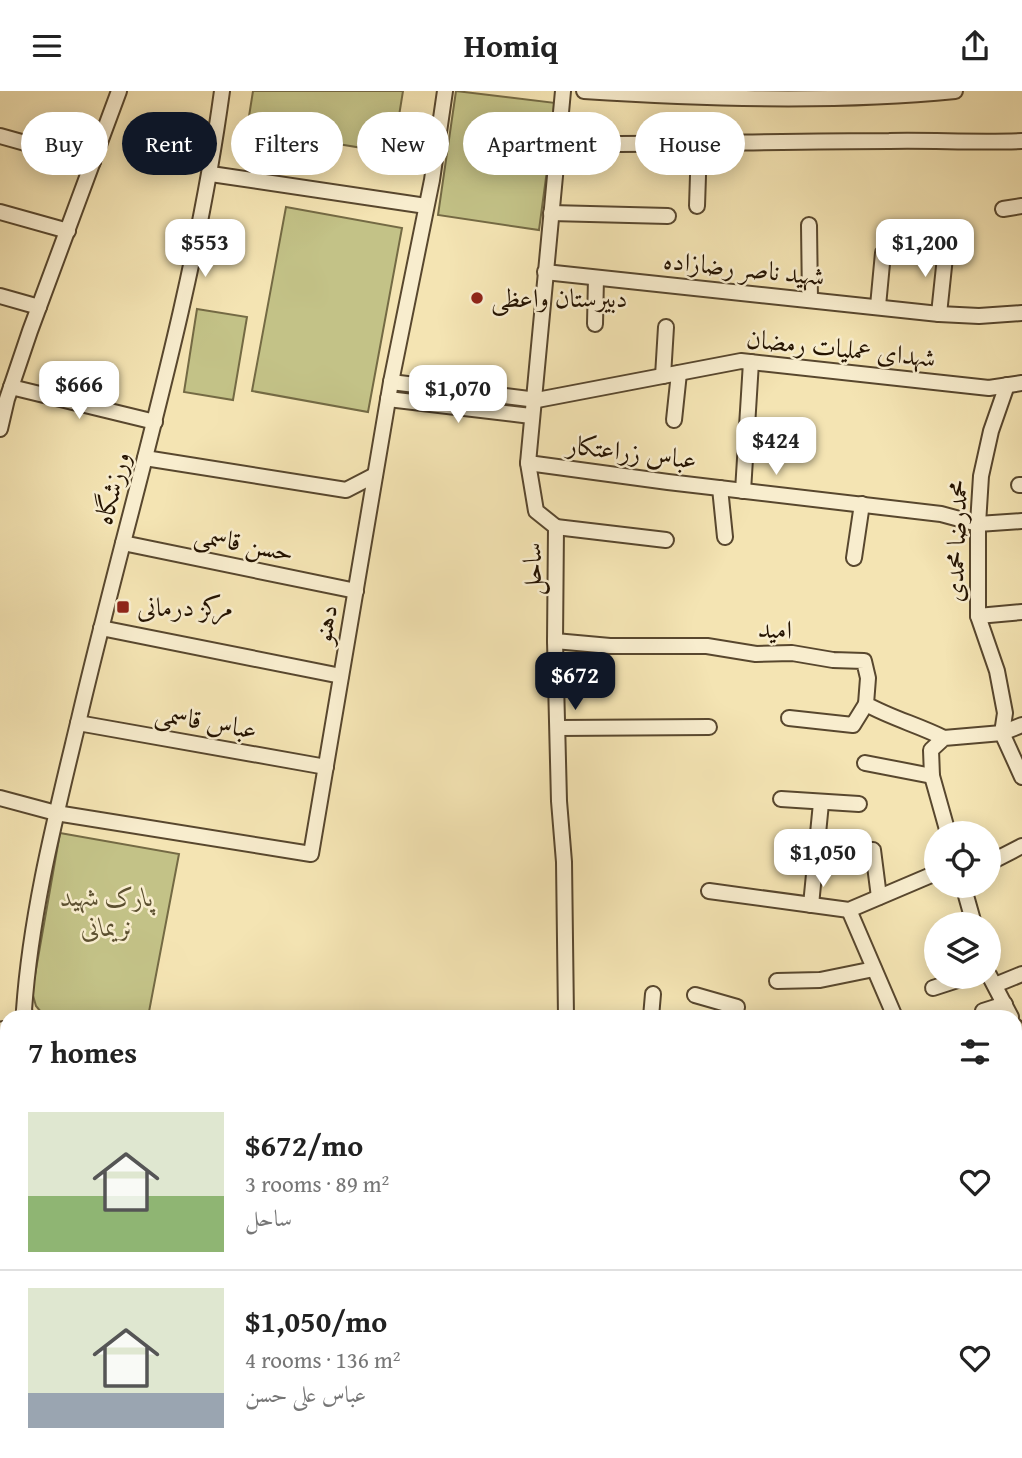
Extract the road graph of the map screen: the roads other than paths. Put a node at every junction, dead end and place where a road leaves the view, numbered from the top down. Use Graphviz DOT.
graph roads {
  1 [pos="119,91"];
  2 [pos="222,91"];
  3 [pos="445,91"];
  4 [pos="563,91"];
  5 [pos="584,91"];
  6 [pos="950,91"];
  7 [pos="955,91"];
  8 [pos="689,94"];
  9 [pos="735,94"];
  10 [pos="786,94"];
  11 [pos="904,94"];
  12 [pos="561,112"];
  13 [pos="108,121"];
  14 [pos="217,129"];
  15 [pos="0,136"];
  16 [pos="1022,141"];
  17 [pos="21,142"];
  18 [pos="745,144"];
  19 [pos="88,175"];
  20 [pos="211,175"];
  21 [pos="217,175"];
  22 [pos="555,175"];
  23 [pos="698,175"];
  24 [pos="426,206"];
  25 [pos="697,206"];
  26 [pos="1022,206"];
  27 [pos="1003,209"];
  28 [pos="0,212"];
  29 [pos="551,213"];
  30 [pos="668,216"];
  31 [pos="809,225"];
  32 [pos="68,231"];
  33 [pos="925,234"];
  34 [pos="883,253"];
  35 [pos="545,272"];
  36 [pos="597,278"];
  37 [pos="0,296"];
  38 [pos="810,300"];
  39 [pos="878,306"];
  40 [pos="40,307"];
  41 [pos="1022,313"];
  42 [pos="939,314"];
  43 [pos="595,324"];
  44 [pos="666,327"];
  45 [pos="751,362"];
  46 [pos="679,373"];
  47 [pos="663,376"];
  48 [pos="391,382"];
  49 [pos="1022,383"];
  50 [pos="1007,385"];
  51 [pos="11,387"];
  52 [pos="388,399"];
  53 [pos="532,400"];
  54 [pos="2,413"];
  55 [pos="531,416"];
  56 [pos="674,420"];
  57 [pos="155,422"];
  58 [pos="0,429"];
  59 [pos="145,458"];
  60 [pos="528,463"];
  61 [pos="375,475"];
  62 [pos="720,488"];
  63 [pos="743,491"];
  64 [pos="862,505"];
  65 [pos="1022,521"];
  66 [pos="978,524"];
  67 [pos="556,527"];
  68 [pos="725,537"];
  69 [pos="666,540"];
  70 [pos="122,543"];
  71 [pos="854,558"];
  72 [pos="356,591"];
  73 [pos="1022,612"];
  74 [pos="978,616"];
  75 [pos="101,628"];
  76 [pos="555,641"];
  77 [pos="341,676"];
  78 [pos="866,704"];
  79 [pos="789,718"];
  80 [pos="78,723"];
  81 [pos="1022,725"];
  82 [pos="709,727"];
  83 [pos="558,728"];
  84 [pos="1002,733"];
  85 [pos="944,738"];
  86 [pos="865,763"];
  87 [pos="326,767"];
  88 [pos="932,776"];
  89 [pos="1022,777"];
  90 [pos="0,798"];
  91 [pos="781,799"];
  92 [pos="821,803"];
  93 [pos="859,804"];
  94 [pos="56,813"];
  95 [pos="945,821"];
  96 [pos="1022,846"];
  97 [pos="873,850"];
  98 [pos="1001,857"];
  99 [pos="924,878"];
  100 [pos="709,891"];
  101 [pos="879,897"];
  102 [pos="811,905"];
  103 [pos="849,910"];
  104 [pos="874,969"];
  105 [pos="1022,974"];
  106 [pos="1001,978"];
  107 [pos="777,981"];
  108 [pos="997,989"];
  109 [pos="653,994"];
  110 [pos="695,995"];
  111 [pos="24,1010"];
  112 [pos="566,1010"];
  113 [pos="652,1010"];
  114 [pos="736,1010"];
  115 [pos="892,1010"];
  116 [pos="1007,1010"];
  1 -- 13 [label="street"];
  2 -- 14 [label="street, ورزشگاه"];
  3 -- 24 [label="street, دهنو"];
  4 -- 12 [label="street, ساحل"];
  5 -- 8 [label="street"];
  6 -- 7 [label="street"];
  6 -- 11 [label="street"];
  8 -- 9 [label="street"];
  9 -- 10 [label="street"];
  10 -- 11 [label="street"];
  15 -- 17 [label="street"];
  16 -- 18 [label="street"];
  19 -- 32 [label="street"];
  20 -- 57 [label="street, ورزشگاه"];
  21 -- 24 [label="street"];
  22 -- 29 [label="street, ساحل"];
  23 -- 25 [label="street"];
  24 -- 48 [label="street, دهنو"];
  26 -- 27 [label="street"];
  28 -- 32 [label="street"];
  29 -- 30 [label="street"];
  29 -- 35 [label="street, ساحل"];
  31 -- 38 [label="street"];
  32 -- 40 [label="street"];
  33 -- 42 [label="street"];
  34 -- 39 [label="street"];
  35 -- 36 [label="street, شهید ناصر رضازاده"];
  35 -- 53 [label="street, ساحل"];
  36 -- 38 [label="street, شهید ناصر رضازاده"];
  36 -- 43 [label="street"];
  37 -- 40 [label="street"];
  38 -- 39 [label="street, شهید ناصر رضازاده"];
  39 -- 42 [label="street, شهید ناصر رضازاده"];
  40 -- 51 [label="street"];
  41 -- 42 [label="street, شهید ناصر رضازاده"];
  44 -- 47 [label="street"];
  45 -- 46 [label="street, شهدای عملیات رمضان"];
  45 -- 50 [label="street, شهدای عملیات رمضان"];
  45 -- 63 [label="street"];
  46 -- 47 [label="street, شهدای عملیات رمضان"];
  46 -- 56 [label="street"];
  47 -- 53 [label="street, شهدای عملیات رمضان"];
  48 -- 52 [label="street, دهنو"];
  48 -- 53 [label="street, شهدای عملیات رمضان"];
  49 -- 50 [label="street, شهدای عملیات رمضان"];
  50 -- 66 [label="street, محمدرضا محمدی"];
  51 -- 54 [label="street"];
  51 -- 57 [label="street"];
  52 -- 55 [label="street"];
  52 -- 61 [label="street, دهنو"];
  53 -- 55 [label="street, ساحل"];
  54 -- 58 [label="street"];
  55 -- 60 [label="street, ساحل"];
  57 -- 59 [label="street, ورزشگاه"];
  59 -- 61 [label="street"];
  59 -- 70 [label="street, ورزشگاه"];
  60 -- 62 [label="street, عباس زراعتکار"];
  60 -- 67 [label="street, ساحل"];
  61 -- 72 [label="street, دهنو"];
  62 -- 63 [label="street, عباس زراعتکار"];
  62 -- 68 [label="street"];
  63 -- 64 [label="street, عباس زراعتکار"];
  64 -- 66 [label="street, عباس زراعتکار"];
  64 -- 71 [label="street"];
  65 -- 66 [label="street, عباس زراعتکار"];
  66 -- 74 [label="street, محمدرضا محمدی"];
  67 -- 69 [label="street"];
  67 -- 76 [label="street, ساحل"];
  70 -- 72 [label="street, حسن قاسمی"];
  70 -- 75 [label="street, ورزشگاه"];
  72 -- 77 [label="street, دهنو"];
  73 -- 74 [label="street"];
  74 -- 84 [label="street, محمدرضا محمدی"];
  75 -- 77 [label="street"];
  75 -- 80 [label="street, ورزشگاه"];
  76 -- 78 [label="street, امید"];
  76 -- 83 [label="street, ساحل"];
  77 -- 87 [label="street, دهنو"];
  78 -- 79 [label="street"];
  78 -- 85 [label="street"];
  80 -- 87 [label="street, عباس قاسمی"];
  80 -- 94 [label="street, ورزشگاه"];
  81 -- 84 [label="street"];
  82 -- 83 [label="street"];
  83 -- 112 [label="street, ساحل"];
  84 -- 85 [label="street"];
  84 -- 89 [label="street, محمدرضا محمدی"];
  85 -- 88 [label="street"];
  86 -- 88 [label="street"];
  87 -- 94 [label="street, دهنو"];
  88 -- 95 [label="street"];
  90 -- 94 [label="street, دهنو"];
  91 -- 92 [label="street"];
  92 -- 93 [label="street"];
  92 -- 102 [label="street"];
  94 -- 111 [label="street, ورزشگاه"];
  96 -- 98 [label="street"];
  97 -- 101 [label="street"];
  99 -- 101 [label="street"];
  100 -- 102 [label="street"];
  101 -- 103 [label="street"];
  102 -- 103 [label="street"];
  103 -- 104 [label="street"];
  104 -- 107 [label="street"];
  104 -- 115 [label="street"];
  105 -- 106 [label="street"];
  108 -- 116 [label="street"];
  109 -- 113 [label="street"];
  110 -- 114 [label="street"];
}
